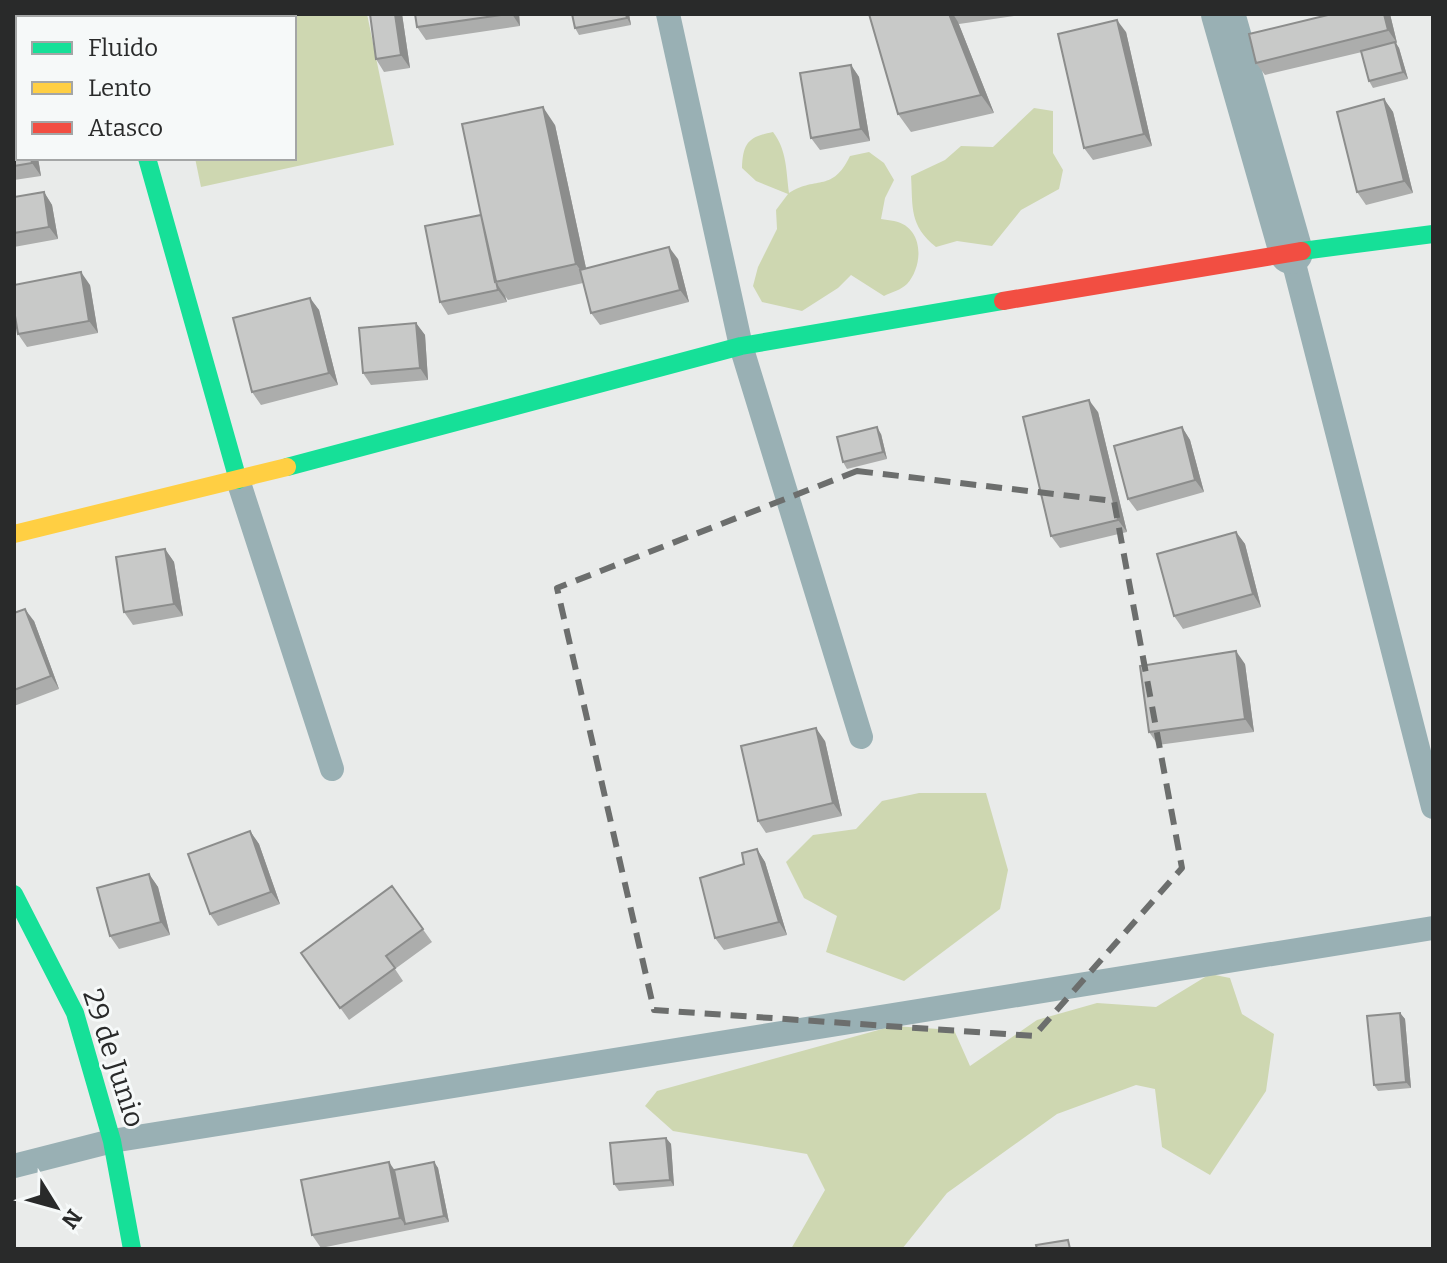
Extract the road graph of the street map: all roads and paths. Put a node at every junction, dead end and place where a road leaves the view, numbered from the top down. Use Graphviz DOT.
graph roads {
  1 [pos="668,14"];
  2 [pos="1223,14"];
  3 [pos="148,160"];
  4 [pos="1433,234"];
  5 [pos="1291,252"];
  6 [pos="741,346"];
  7 [pos="238,480"];
  8 [pos="14,534"];
  9 [pos="861,737"];
  10 [pos="332,769"];
  11 [pos="1433,807"];
  12 [pos="14,894"];
  13 [pos="1433,928"];
  14 [pos="112,1141"];
  15 [pos="14,1166"];
  16 [pos="132,1249"];
  1 -- 6 [label="lane"];
  2 -- 5 [label="street"];
  3 -- 7 [label="street"];
  4 -- 5 [label="street"];
  5 -- 6 [label="street"];
  5 -- 11 [label="lane"];
  6 -- 7 [label="street"];
  6 -- 9 [label="lane"];
  7 -- 8 [label="street"];
  7 -- 10 [label="lane"];
  12 -- 14 [label="street, 29 de Junio"];
  13 -- 14 [label="lane"];
  14 -- 15 [label="lane"];
  14 -- 16 [label="street, 29 de Junio"];
}
